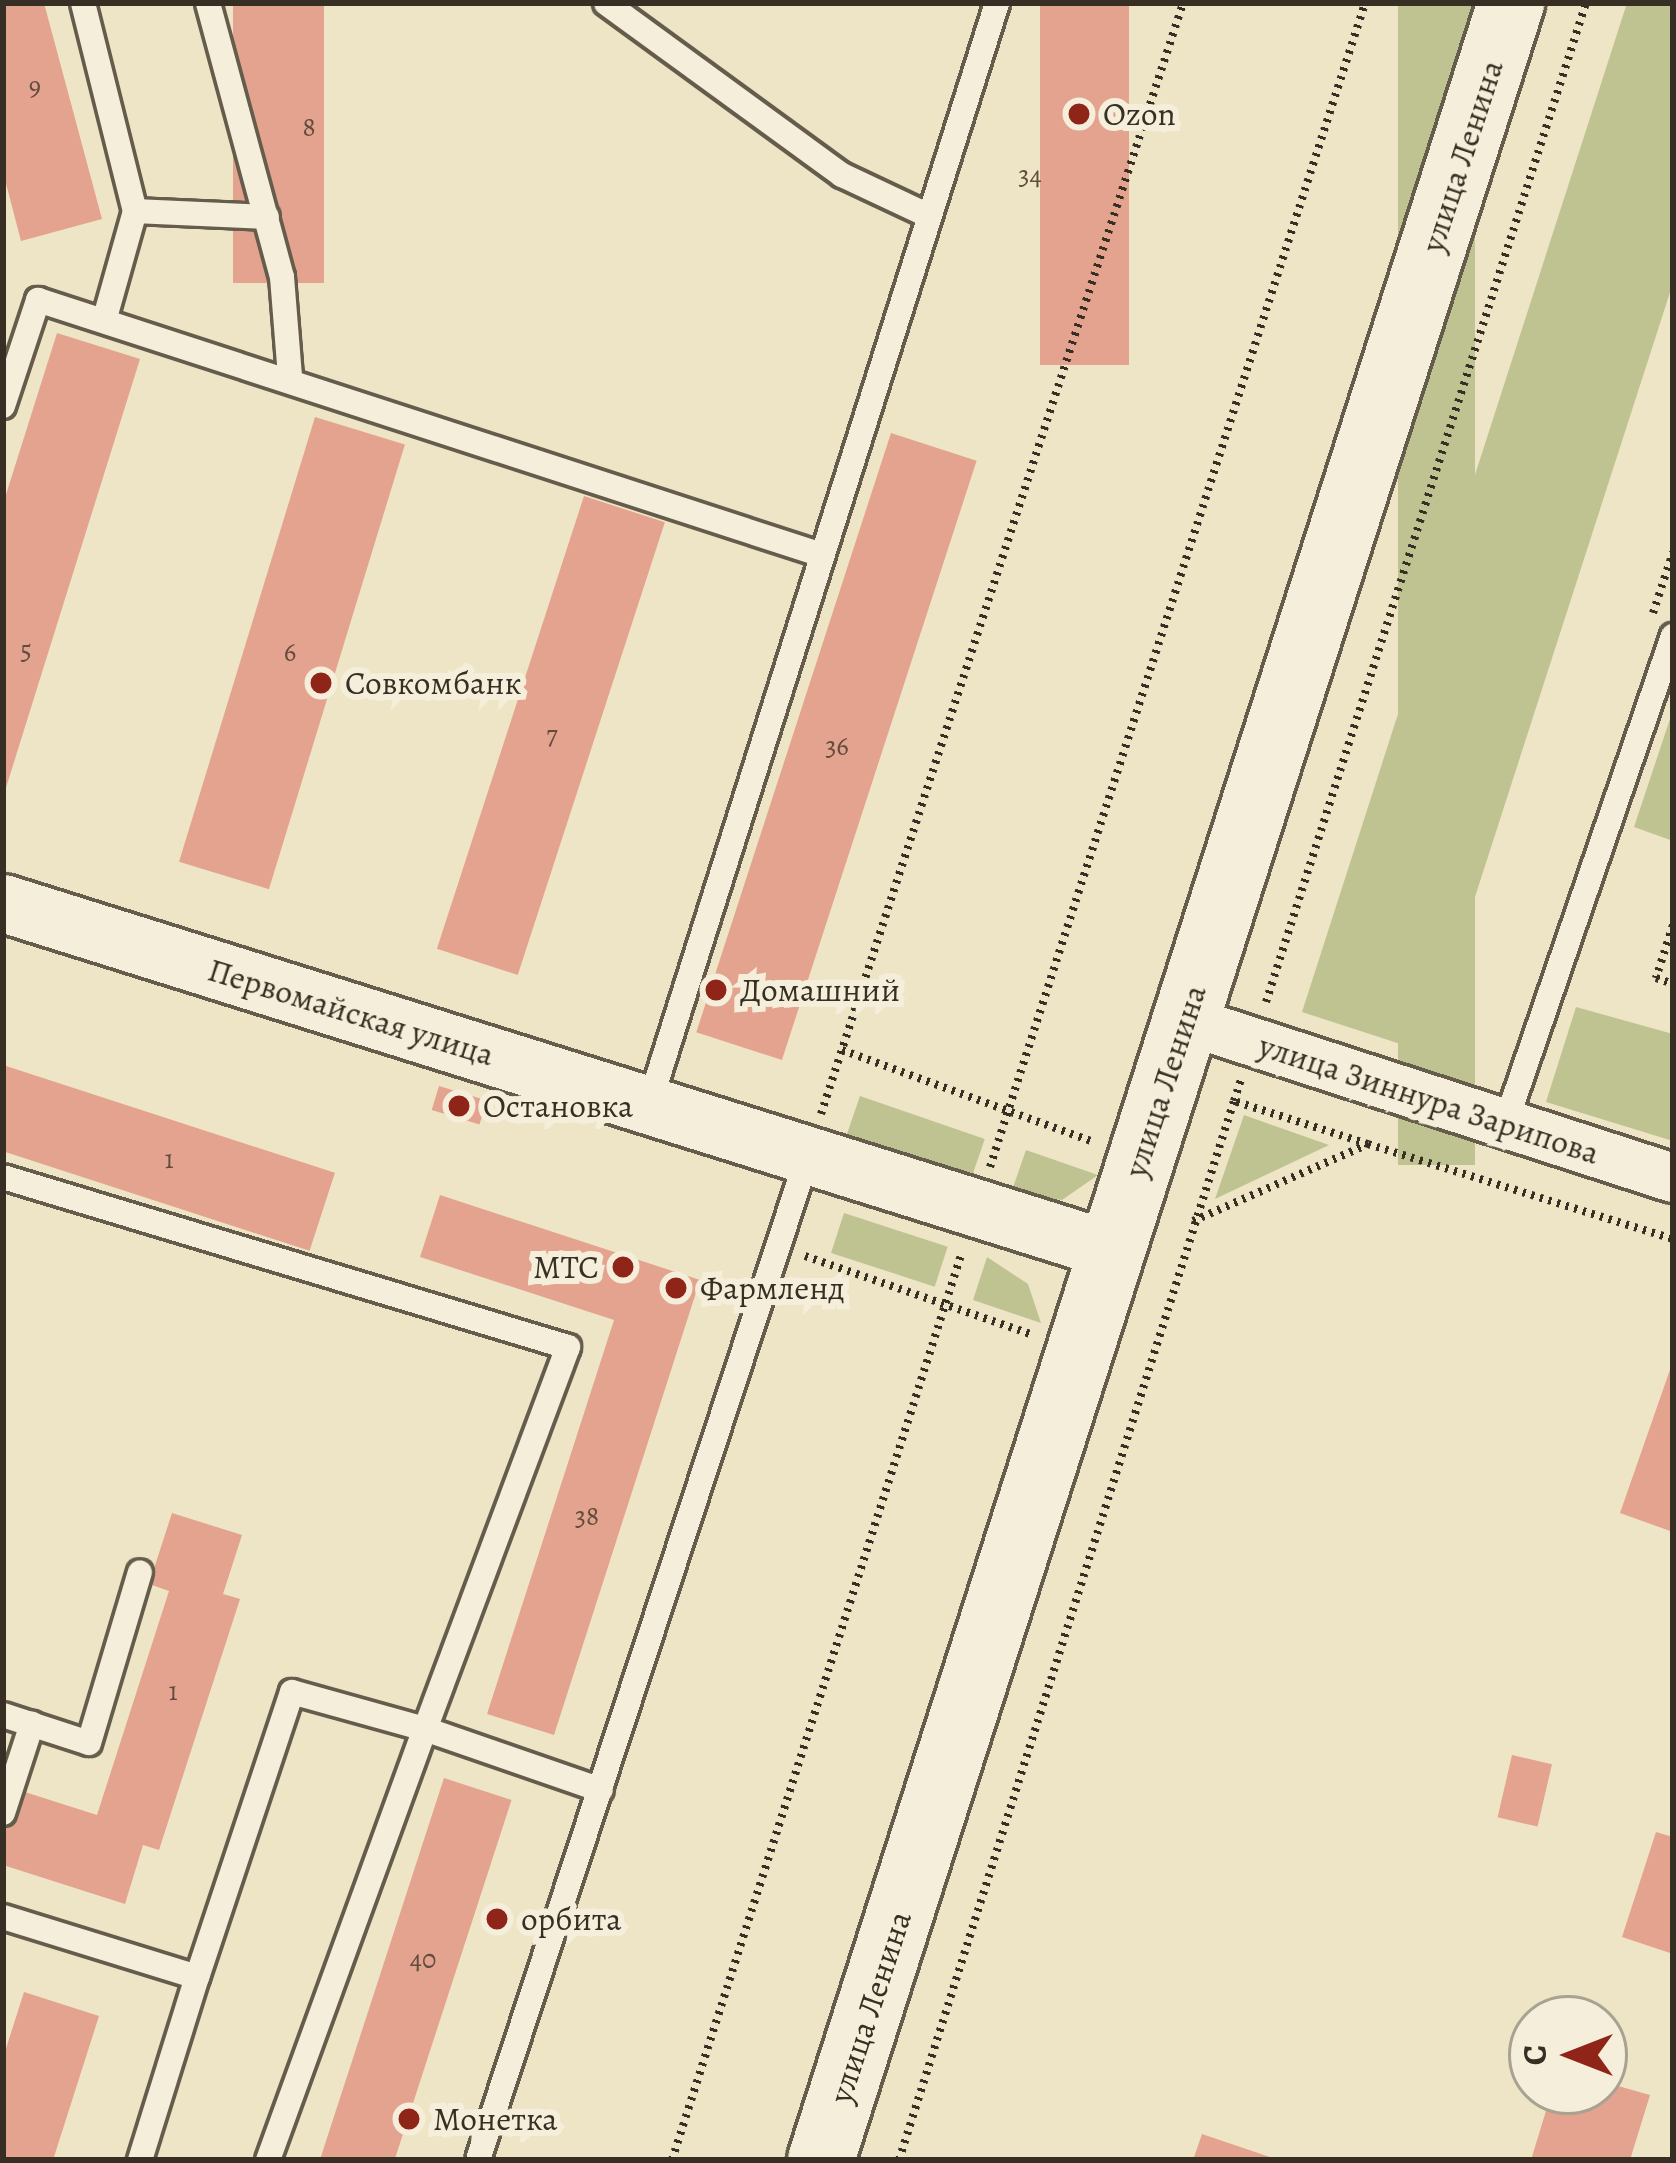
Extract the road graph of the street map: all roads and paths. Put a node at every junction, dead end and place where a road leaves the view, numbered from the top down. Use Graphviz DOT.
graph roads {
  1 [pos="83,3"];
  2 [pos="208,3"];
  3 [pos="606,3"];
  4 [pos="997,3"];
  5 [pos="1183,3"];
  6 [pos="1365,3"];
  7 [pos="1511,3"];
  8 [pos="1586,3"];
  9 [pos="135,211"];
  10 [pos="929,216"];
  11 [pos="267,217"];
  12 [pos="104,320"];
  13 [pos="290,376"];
  14 [pos="3,406"];
  15 [pos="822,555"];
  16 [pos="1673,636"];
  17 [pos="3,903"];
  18 [pos="1673,926"];
  19 [pos="1673,984"];
  20 [pos="1185,1020"];
  21 [pos="1253,1042"];
  22 [pos="842,1051"];
  23 [pos="1234,1101"];
  24 [pos="650,1105"];
  25 [pos="1009,1107"];
  26 [pos="1507,1122"];
  27 [pos="1368,1144"];
  28 [pos="1109,1148"];
  29 [pos="808,1155"];
  30 [pos="988,1172"];
  31 [pos="3,1177"];
  32 [pos="1673,1178"];
  33 [pos="1193,1221"];
  34 [pos="968,1234"];
  35 [pos="1673,1239"];
  36 [pos="778,1247"];
  37 [pos="1111,1250"];
  38 [pos="945,1305"];
  39 [pos="1030,1334"];
  40 [pos="140,1572"];
  41 [pos="3,1715"];
  42 [pos="32,1724"];
  43 [pos="425,1729"];
  44 [pos="601,1790"];
  45 [pos="3,1813"];
  46 [pos="3,1917"];
  47 [pos="197,1977"];
  48 [pos="140,2160"];
  49 [pos="268,2160"];
  50 [pos="478,2160"];
  51 [pos="672,2160"];
  52 [pos="821,2160"];
  53 [pos="899,2160"];
  1 -- 9 [label="lane"];
  2 -- 11 [label="lane"];
  3 -- 10 [label="lane"];
  4 -- 10 [label="lane"];
  5 -- 22 [label="path"];
  6 -- 25 [label="path"];
  7 -- 20 [label="main road, улица Ленина"];
  8 -- 21 [label="path"];
  9 -- 11 [label="lane"];
  9 -- 12 [label="lane"];
  10 -- 15 [label="lane"];
  11 -- 13 [label="lane"];
  12 -- 13 [label="lane"];
  12 -- 14 [label="lane"];
  13 -- 15 [label="lane"];
  15 -- 24 [label="lane"];
  16 -- 26 [label="lane"];
  17 -- 24 [label="street, Первомайская улица"];
  18 -- 19 [label="path"];
  20 -- 21 [label="street, улица Зиннура Зарипова"];
  20 -- 37 [label="main road, улица Ленина"];
  21 -- 23 [label="path"];
  21 -- 26 [label="street, улица Зиннура Зарипова"];
  22 -- 25 [label="path"];
  22 -- 29 [label="path"];
  23 -- 27 [label="path"];
  23 -- 33 [label="path"];
  24 -- 29 [label="street, Первомайская улица"];
  25 -- 28 [label="path"];
  25 -- 30 [label="path"];
  26 -- 32 [label="street, улица Зиннура Зарипова"];
  27 -- 33 [label="path"];
  27 -- 35 [label="path"];
  29 -- 36 [label="lane"];
  29 -- 37 [label="street, Первомайская улица"];
  31 -- 43 [label="lane"];
  33 -- 53 [label="path"];
  34 -- 38 [label="path"];
  36 -- 38 [label="path"];
  36 -- 44 [label="lane"];
  37 -- 52 [label="main road, улица Ленина"];
  38 -- 39 [label="path"];
  38 -- 51 [label="path"];
  40 -- 42 [label="lane"];
  41 -- 42 [label="lane"];
  42 -- 45 [label="lane"];
  43 -- 44 [label="lane"];
  43 -- 47 [label="lane"];
  43 -- 49 [label="lane"];
  44 -- 50 [label="lane"];
  46 -- 47 [label="lane"];
  47 -- 48 [label="lane"];
}
